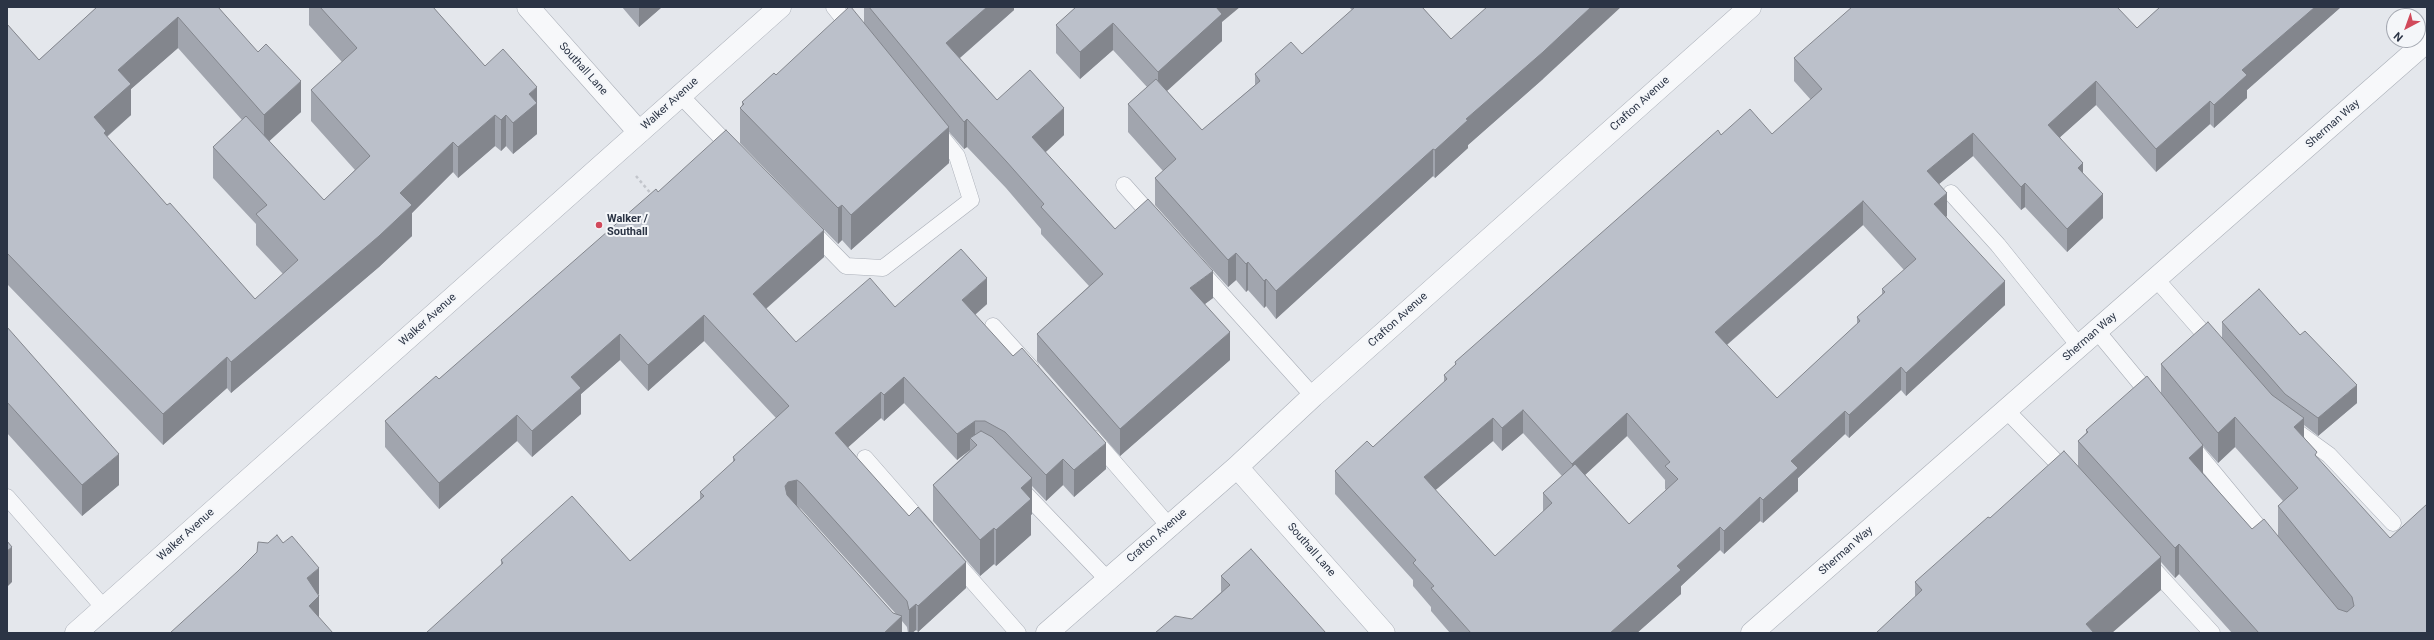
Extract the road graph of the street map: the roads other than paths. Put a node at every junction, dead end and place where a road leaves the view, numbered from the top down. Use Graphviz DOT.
graph roads {
  1 [pos="528,7"];
  2 [pos="780,7"];
  3 [pos="834,7"];
  4 [pos="1750,7"];
  5 [pos="2427,41"];
  6 [pos="863,43"];
  7 [pos="680,96"];
  8 [pos="928,120"];
  9 [pos="639,132"];
  10 [pos="746,164"];
  11 [pos="1124,185"];
  12 [pos="1951,193"];
  13 [pos="796,215"];
  14 [pos="1166,232"];
  15 [pos="1187,255"];
  16 [pos="2156,279"];
  17 [pos="993,326"];
  18 [pos="2098,331"];
  19 [pos="2079,346"];
  20 [pos="2223,355"];
  21 [pos="1041,380"];
  22 [pos="1313,396"];
  23 [pos="2006,410"];
  24 [pos="2163,411"];
  25 [pos="2274,413"];
  26 [pos="1084,427"];
  27 [pos="2178,430"];
  28 [pos="865,458"];
  29 [pos="1237,467"];
  30 [pos="1004,471"];
  31 [pos="2079,486"];
  32 [pos="7,497"];
  33 [pos="2393,523"];
  34 [pos="1169,526"];
  35 [pos="2137,551"];
  36 [pos="2279,553"];
  37 [pos="1108,580"];
  38 [pos="104,608"];
  39 [pos="76,633"];
  40 [pos="1018,633"];
  41 [pos="1047,633"];
  42 [pos="1384,633"];
  43 [pos="1752,633"];
  44 [pos="2212,633"];
  1 -- 9 [label="street, Southall Lane"];
  2 -- 7 [label="street, Walker Avenue"];
  3 -- 6 [label="lane"];
  4 -- 22 [label="street, Crafton Avenue"];
  5 -- 16 [label="street, Sherman Way"];
  7 -- 9 [label="street, Walker Avenue"];
  7 -- 10 [label="lane"];
  8 -- 13 [label="lane"];
  9 -- 38 [label="street, Walker Avenue"];
  11 -- 14 [label="lane"];
  12 -- 19 [label="lane"];
  15 -- 22 [label="lane"];
  16 -- 18 [label="street, Sherman Way"];
  16 -- 20 [label="lane"];
  17 -- 21 [label="lane"];
  18 -- 19 [label="street, Sherman Way"];
  18 -- 24 [label="lane"];
  19 -- 23 [label="street, Sherman Way"];
  22 -- 29 [label="street, Crafton Avenue"];
  23 -- 31 [label="lane"];
  23 -- 43 [label="street, Sherman Way"];
  25 -- 33 [label="lane"];
  26 -- 34 [label="lane"];
  27 -- 36 [label="lane"];
  28 -- 40 [label="lane"];
  29 -- 34 [label="street, Crafton Avenue"];
  29 -- 42 [label="street, Southall Lane"];
  30 -- 37 [label="lane"];
  32 -- 38 [label="lane"];
  34 -- 37 [label="street, Crafton Avenue"];
  35 -- 44 [label="lane"];
  37 -- 41 [label="street, Crafton Avenue"];
  38 -- 39 [label="street, Walker Avenue"];
}
